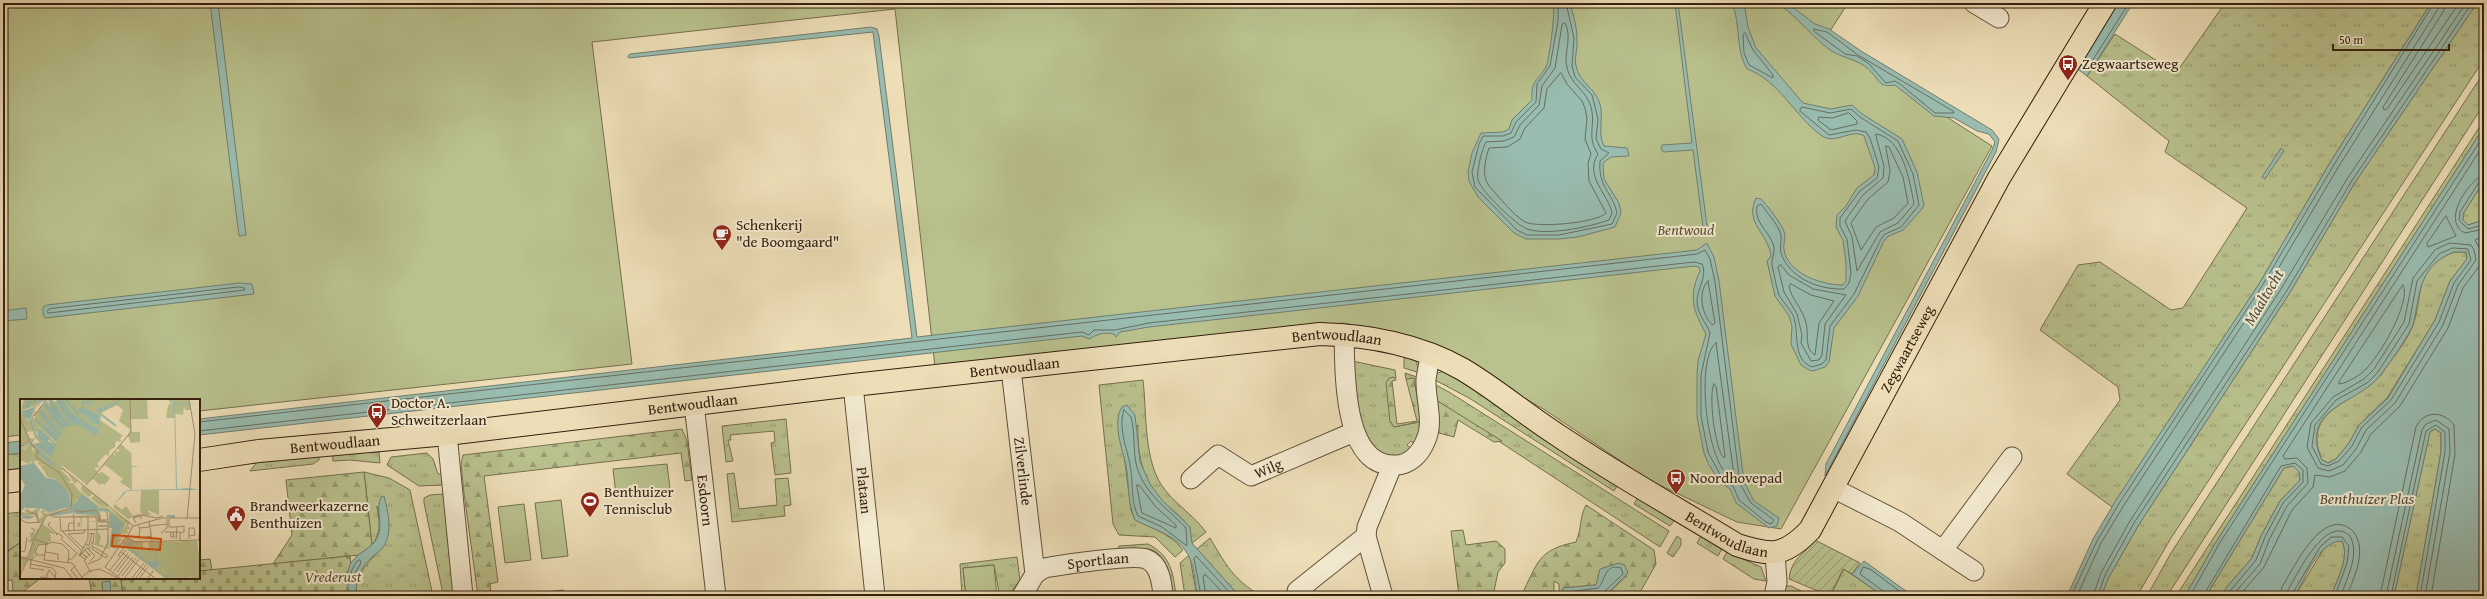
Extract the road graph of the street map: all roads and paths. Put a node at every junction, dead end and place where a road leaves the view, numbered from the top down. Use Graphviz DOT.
graph roads {
  1 [pos="1974,3"];
  2 [pos="2104,3"];
  3 [pos="1999,18"];
  4 [pos="1344,334"];
  5 [pos="1431,355"];
  6 [pos="1011,369"];
  7 [pos="853,385"];
  8 [pos="694,404"];
  9 [pos="1354,432"];
  10 [pos="447,434"];
  11 [pos="2012,457"];
  12 [pos="200,460"];
  13 [pos="1392,466"];
  14 [pos="1191,479"];
  15 [pos="20,480"];
  16 [pos="3,482"];
  17 [pos="1833,488"];
  18 [pos="1366,536"];
  19 [pos="1943,550"];
  20 [pos="1775,553"];
  21 [pos="1974,571"];
  22 [pos="1035,574"];
  23 [pos="1297,591"];
  24 [pos="463,596"];
  25 [pos="716,596"];
  26 [pos="875,596"];
  27 [pos="1022,596"];
  28 [pos="1163,596"];
  29 [pos="1383,596"];
  30 [pos="1774,596"];
  1 -- 3 [label="street"];
  2 -- 17 [label="main road, Zegwaartseweg"];
  4 -- 5 [label="main road, Bentwoudlaan"];
  4 -- 6 [label="main road, Bentwoudlaan"];
  4 -- 9 [label="street"];
  5 -- 13 [label="street"];
  5 -- 20 [label="main road, Bentwoudlaan"];
  6 -- 7 [label="main road, Bentwoudlaan"];
  6 -- 22 [label="street, Zilverlinde"];
  7 -- 8 [label="main road, Bentwoudlaan"];
  7 -- 26 [label="street, Plataan"];
  8 -- 10 [label="main road, Bentwoudlaan"];
  8 -- 25 [label="street, Esdoorn"];
  9 -- 13 [label="street"];
  9 -- 14 [label="street, Wilg"];
  10 -- 12 [label="main road, Bentwoudlaan"];
  10 -- 24 [label="street"];
  11 -- 19 [label="street"];
  13 -- 18 [label="street"];
  15 -- 16 [label="main road"];
  17 -- 19 [label="street"];
  17 -- 20 [label="main road, Zegwaartseweg"];
  18 -- 23 [label="street"];
  18 -- 29 [label="street"];
  19 -- 21 [label="street"];
  20 -- 30 [label="street"];
  22 -- 27 [label="street"];
  22 -- 28 [label="street, Sportlaan"];
}
